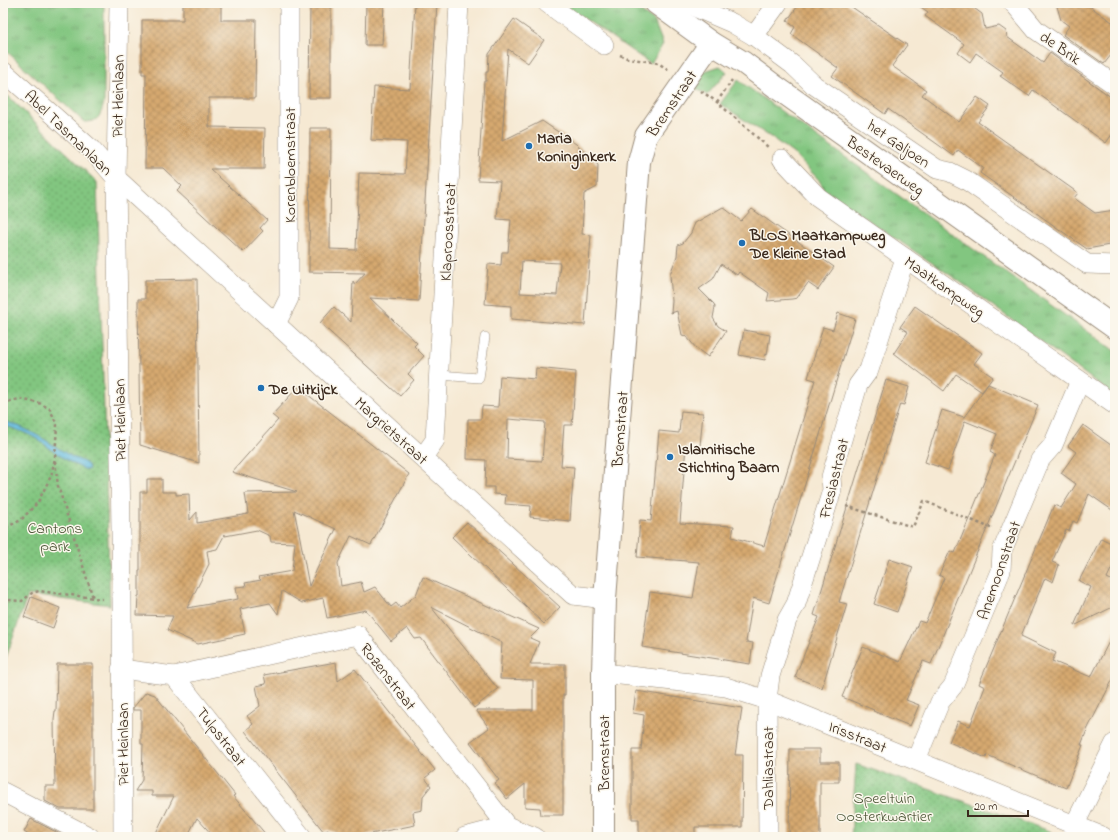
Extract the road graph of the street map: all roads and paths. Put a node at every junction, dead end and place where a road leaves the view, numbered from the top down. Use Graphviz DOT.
graph roads {
  1 [pos="119,3"];
  2 [pos="289,3"];
  3 [pos="459,3"];
  4 [pos="547,3"];
  5 [pos="656,3"];
  6 [pos="689,3"];
  7 [pos="778,3"];
  8 [pos="1016,4"];
  9 [pos="754,36"];
  10 [pos="711,43"];
  11 [pos="604,45"];
  12 [pos="3,71"];
  13 [pos="1115,85"];
  14 [pos="782,159"];
  15 [pos="116,178"];
  16 [pos="905,258"];
  17 [pos="1115,265"];
  18 [pos="276,324"];
  19 [pos="1115,328"];
  20 [pos="485,337"];
  21 [pos="439,375"];
  22 [pos="1080,381"];
  23 [pos="3,403"];
  24 [pos="1115,405"];
  25 [pos="55,457"];
  26 [pos="423,457"];
  27 [pos="829,500"];
  28 [pos="3,530"];
  29 [pos="1009,536"];
  30 [pos="3,598"];
  31 [pos="93,598"];
  32 [pos="605,599"];
  33 [pos="122,601"];
  34 [pos="121,669"];
  35 [pos="603,673"];
  36 [pos="174,676"];
  37 [pos="767,700"];
  38 [pos="1115,743"];
  39 [pos="916,760"];
  40 [pos="3,792"];
  41 [pos="1074,824"];
  42 [pos="507,826"];
  43 [pos="90,837"];
  44 [pos="123,837"];
  45 [pos="302,837"];
  46 [pos="465,837"];
  47 [pos="535,837"];
  48 [pos="603,837"];
  49 [pos="768,837"];
  50 [pos="1104,837"];
  1 -- 15 [label="street, Piet Heinlaan"];
  2 -- 18 [label="street, Korenbloemstraat"];
  3 -- 21 [label="street, Klaproosstraat"];
  4 -- 11 [label="street"];
  5 -- 10 [label="street, Bestevaerweg"];
  6 -- 9 [label="street, het Galjoen"];
  7 -- 9 [label="street"];
  8 -- 13 [label="street, de Brik"];
  9 -- 17 [label="street, het Galjoen"];
  10 -- 19 [label="street, Bestevaerweg"];
  10 -- 32 [label="street, Bremstraat"];
  12 -- 15 [label="street, Abel Tasmanlaan"];
  14 -- 16 [label="street, Maatkampweg"];
  15 -- 18 [label="street, Margrietstraat"];
  15 -- 33 [label="street, Piet Heinlaan"];
  16 -- 22 [label="street, Maatkampweg"];
  16 -- 27 [label="street, Fresiastraat"];
  18 -- 26 [label="street, Margrietstraat"];
  20 -- 21 [label="lane"];
  21 -- 26 [label="street, Klaproosstraat"];
  22 -- 24 [label="street, Maatkampweg"];
  22 -- 29 [label="street, Anemoonstraat"];
  23 -- 25 [label="path"];
  25 -- 28 [label="path"];
  25 -- 31 [label="path"];
  26 -- 32 [label="street, Margrietstraat"];
  27 -- 29 [label="path"];
  27 -- 37 [label="street, Fresiastraat"];
  29 -- 39 [label="street, Anemoonstraat"];
  30 -- 31 [label="path"];
  31 -- 33 [label="path"];
  32 -- 35 [label="street, Bremstraat"];
  33 -- 34 [label="street, Piet Heinlaan"];
  34 -- 36 [label="street"];
  34 -- 44 [label="street, Piet Heinlaan"];
  35 -- 37 [label="street, Irisstraat"];
  35 -- 48 [label="street, Bremstraat"];
  36 -- 42 [label="street, Rozenstraat"];
  36 -- 45 [label="street, Tulpstraat"];
  37 -- 39 [label="street, Irisstraat"];
  37 -- 49 [label="street, Dahliastraat"];
  38 -- 41 [label="street"];
  39 -- 41 [label="street, Irisstraat"];
  40 -- 43 [label="street"];
  41 -- 50 [label="street, Irisstraat"];
  42 -- 46 [label="street"];
  42 -- 47 [label="street"];
}
